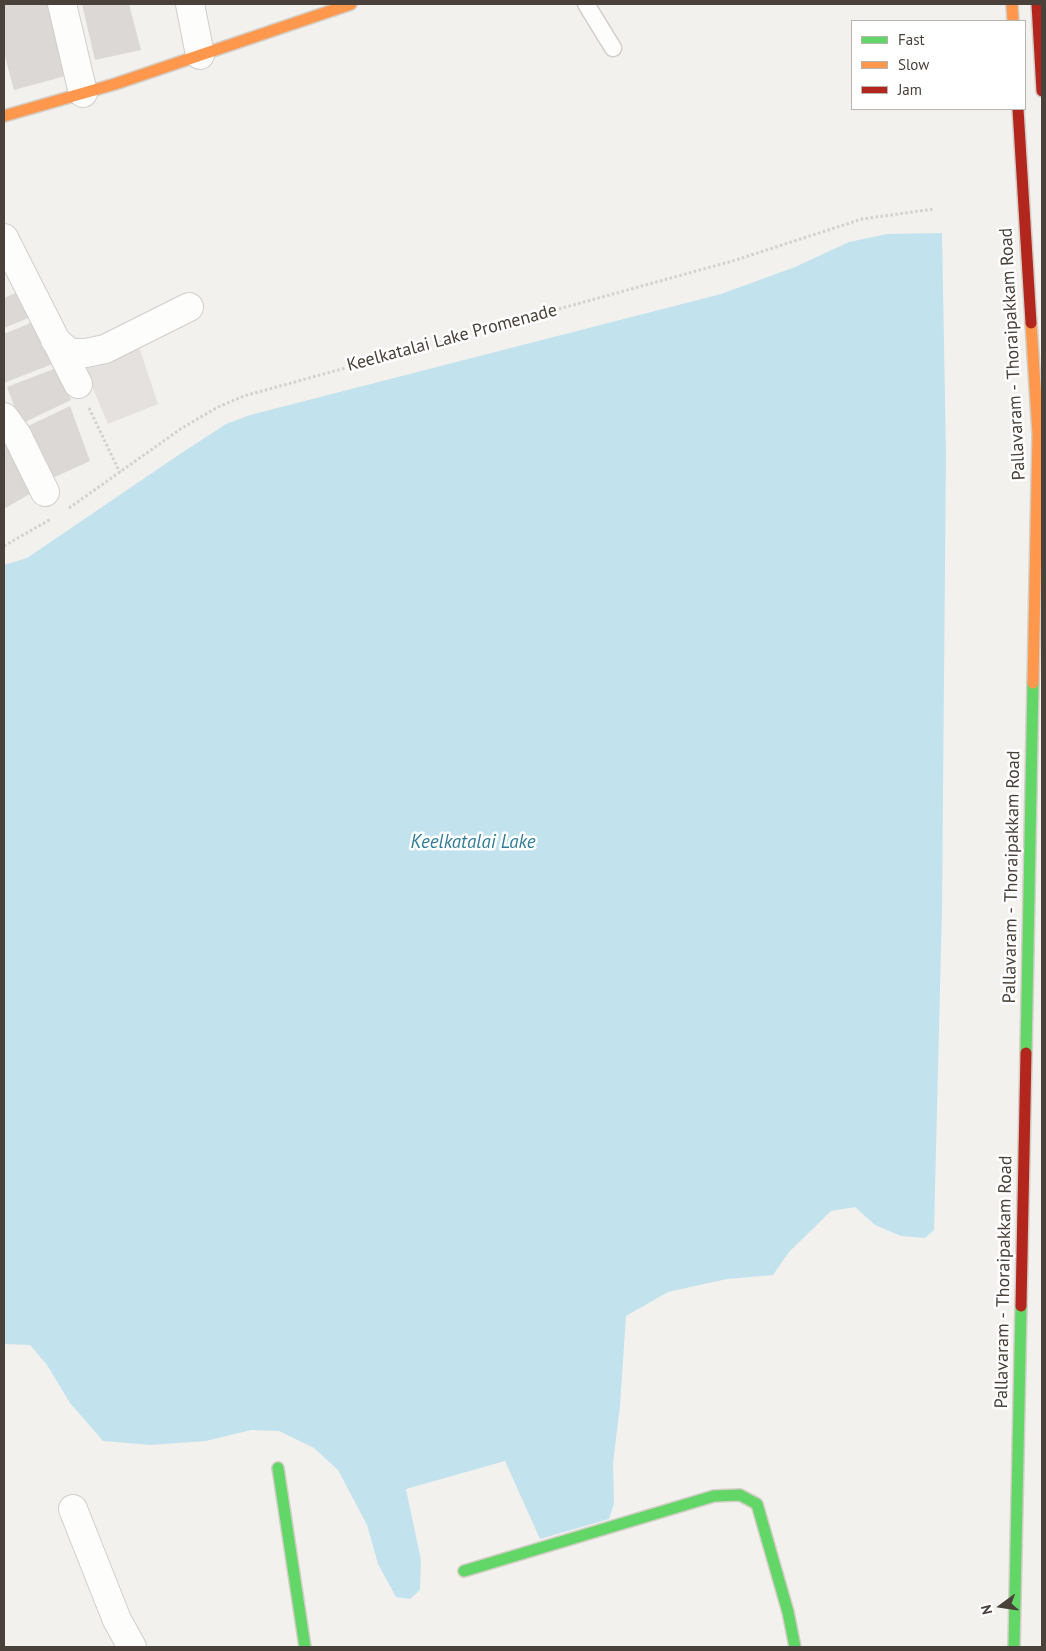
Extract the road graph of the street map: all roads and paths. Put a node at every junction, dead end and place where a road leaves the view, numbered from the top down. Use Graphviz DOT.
graph roads {
  1 [pos="62,4"];
  2 [pos="190,4"];
  3 [pos="586,4"];
  4 [pos="1012,4"];
  5 [pos="1037,4"];
  6 [pos="341,5"];
  7 [pos="1013,20"];
  8 [pos="613,48"];
  9 [pos="200,55"];
  10 [pos="1042,91"];
  11 [pos="83,93"];
  12 [pos="1018,110"];
  13 [pos="4,116"];
  14 [pos="934,209"];
  15 [pos="4,238"];
  16 [pos="189,307"];
  17 [pos="55,340"];
  18 [pos="78,384"];
  19 [pos="4,418"];
  20 [pos="120,473"];
  21 [pos="51,504"];
  22 [pos="64,511"];
  23 [pos="4,546"];
  24 [pos="278,1468"];
  25 [pos="73,1509"];
  26 [pos="464,1571"];
  27 [pos="132,1647"];
  28 [pos="305,1647"];
  29 [pos="795,1647"];
  30 [pos="1014,1647"];
  1 -- 11 [label="street"];
  2 -- 9 [label="street"];
  3 -- 8 [label="lane"];
  4 -- 7 [label="main road"];
  5 -- 10 [label="main road"];
  6 -- 9 [label="main road"];
  9 -- 11 [label="main road"];
  11 -- 13 [label="main road"];
  12 -- 30 [label="main road, Pallavaram - Thoraipakkam Road"];
  14 -- 20 [label="path, Keelkatalai Lake Promenade"];
  15 -- 17 [label="street"];
  16 -- 17 [label="street"];
  17 -- 18 [label="street"];
  18 -- 20 [label="path"];
  19 -- 21 [label="street"];
  20 -- 22 [label="path, Keelkatalai Lake Promenade"];
  21 -- 23 [label="path"];
  24 -- 28 [label="main road"];
  25 -- 27 [label="street"];
  26 -- 29 [label="main road"];
}
